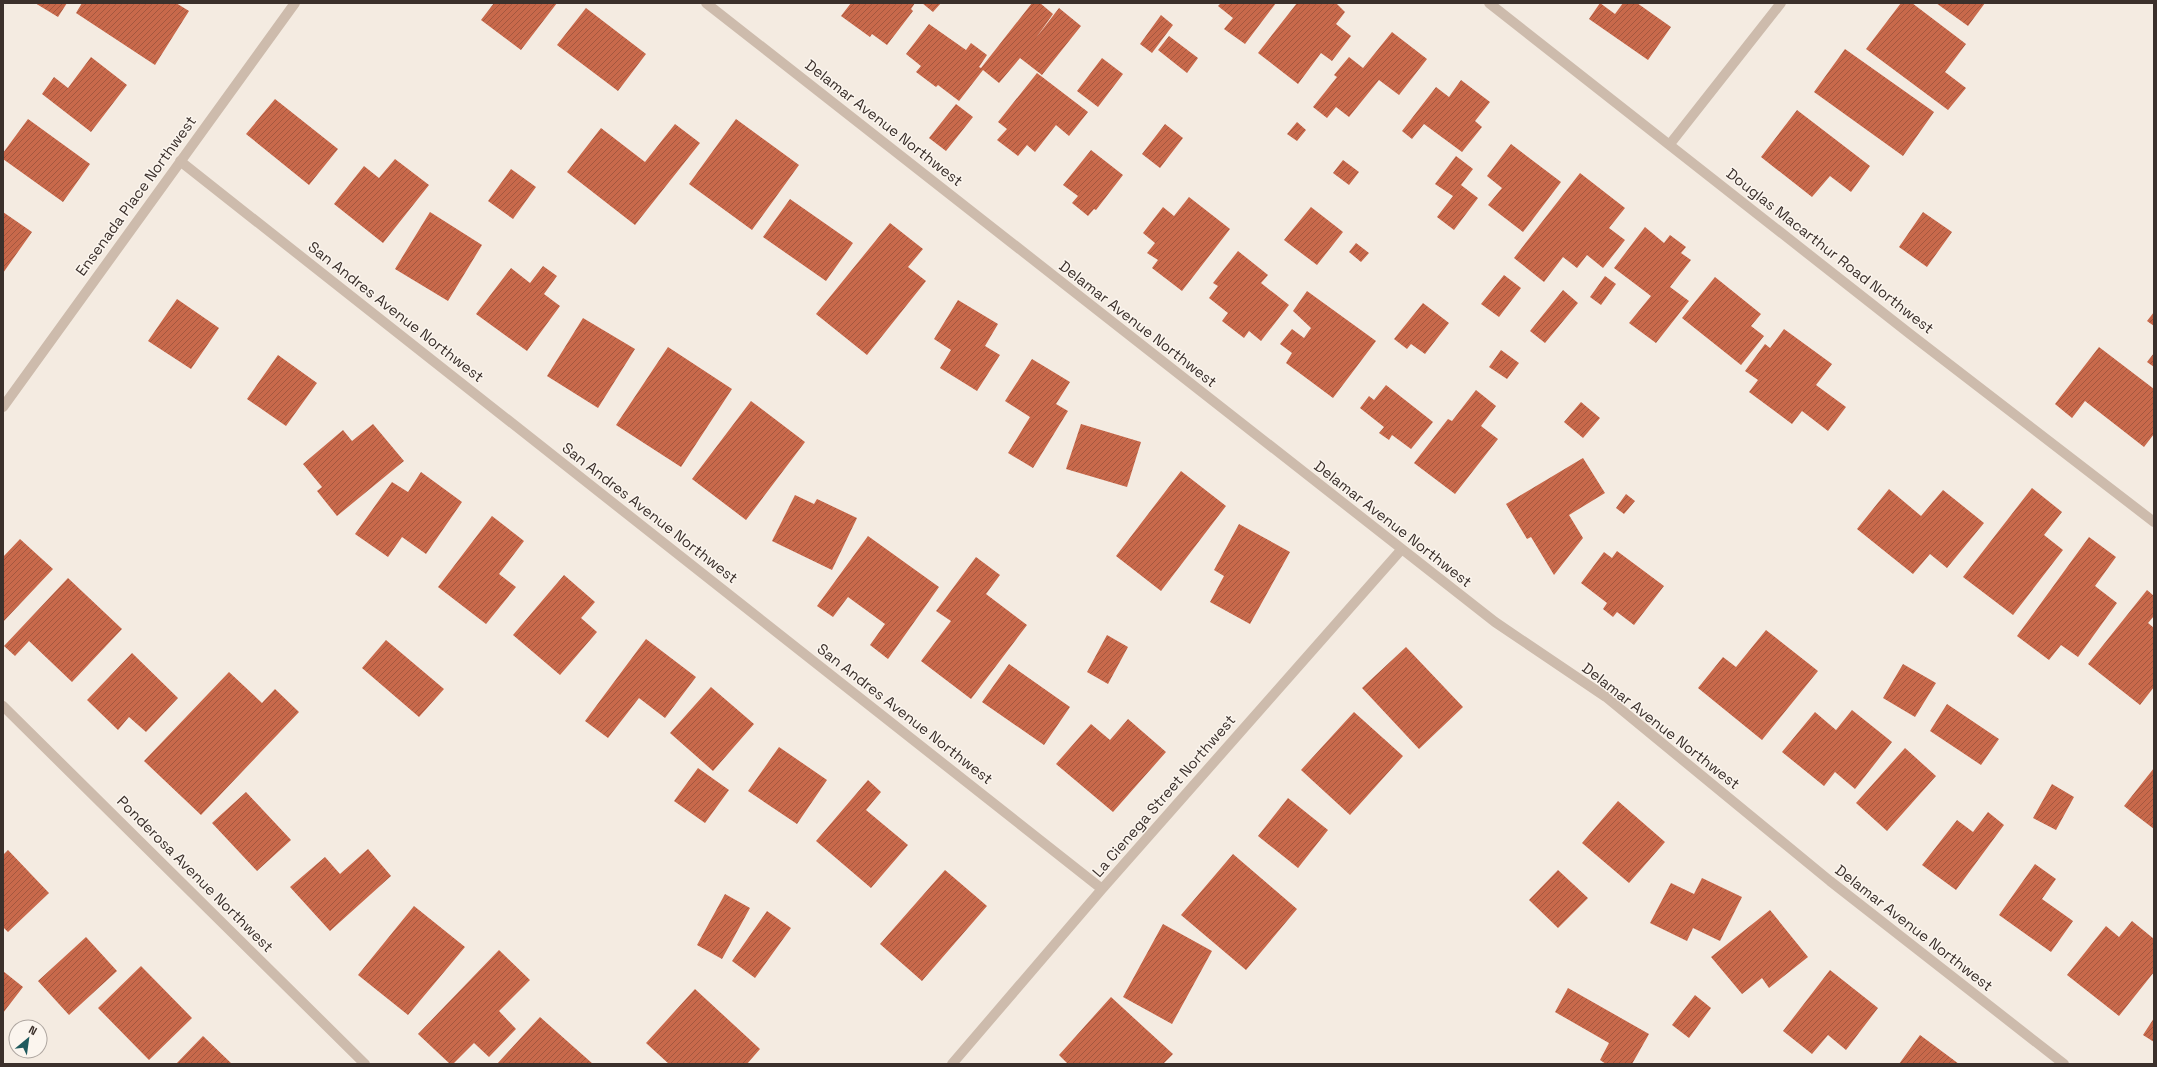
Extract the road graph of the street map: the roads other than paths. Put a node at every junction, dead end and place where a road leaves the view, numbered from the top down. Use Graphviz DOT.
graph roads {
  1 [pos="295,3"];
  2 [pos="706,3"];
  3 [pos="1488,3"];
  4 [pos="1781,3"];
  5 [pos="1670,144"];
  6 [pos="180,161"];
  7 [pos="3,407"];
  8 [pos="2154,522"];
  9 [pos="1401,550"];
  10 [pos="3,706"];
  11 [pos="1102,889"];
  12 [pos="365,1064"];
  13 [pos="952,1064"];
  14 [pos="2064,1064"];
  1 -- 6 [label="street, Ensenada Place Northwest"];
  2 -- 9 [label="street, Delamar Avenue Northwest"];
  3 -- 5 [label="street, Douglas Macarthur Road Northwest"];
  4 -- 5 [label="street"];
  5 -- 8 [label="street, Douglas Macarthur Road Northwest"];
  6 -- 7 [label="street, Ensenada Place Northwest"];
  6 -- 11 [label="street, San Andres Avenue Northwest"];
  9 -- 11 [label="street, La Cienega Street Northwest"];
  9 -- 14 [label="street, Delamar Avenue Northwest"];
  10 -- 12 [label="street, Ponderosa Avenue Northwest"];
  11 -- 13 [label="street, La Cienega Street Northwest"];
}
